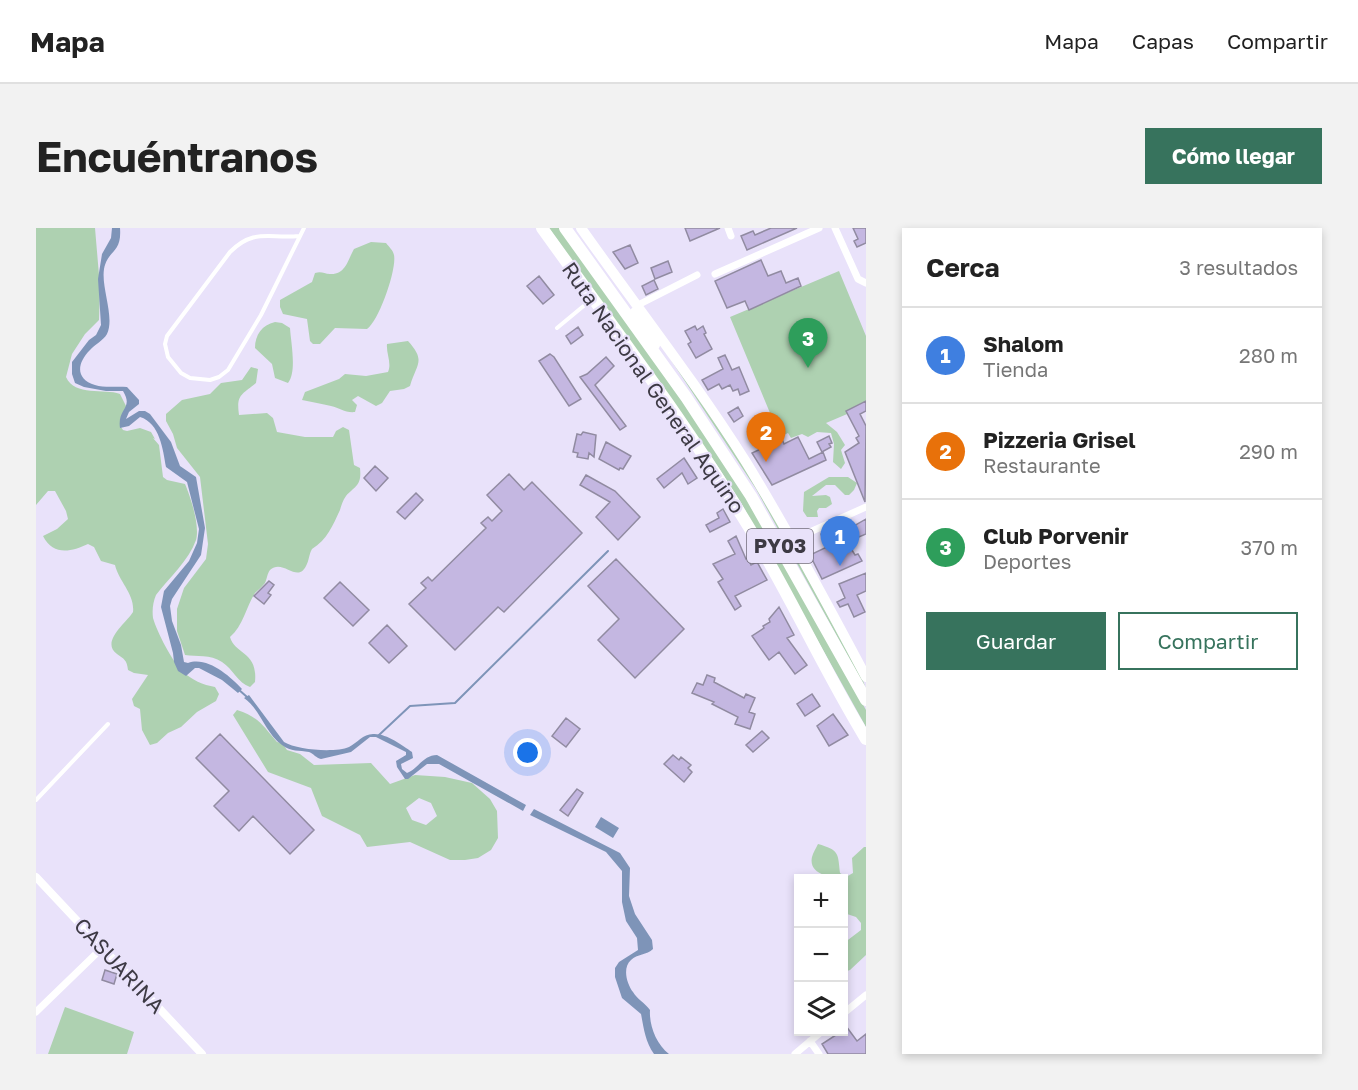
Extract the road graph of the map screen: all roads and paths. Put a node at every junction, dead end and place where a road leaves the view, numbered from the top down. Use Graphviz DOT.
graph roads {
  1 [pos="304,228"];
  2 [pos="542,228"];
  3 [pos="565,228"];
  4 [pos="581,228"];
  5 [pos="728,228"];
  6 [pos="819,228"];
  7 [pos="835,228"];
  8 [pos="299,236"];
  9 [pos="731,236"];
  10 [pos="604,260"];
  11 [pos="715,274"];
  12 [pos="697,275"];
  13 [pos="866,283"];
  14 [pos="592,298"];
  15 [pos="638,305"];
  16 [pos="557,328"];
  17 [pos="686,396"];
  18 [pos="866,507"];
  19 [pos="792,540"];
  20 [pos="865,672"];
  21 [pos="866,700"];
  22 [pos="108,724"];
  23 [pos="864,737"];
  24 [pos="36,800"];
  25 [pos="36,877"];
  26 [pos="102,948"];
  27 [pos="866,995"];
  28 [pos="848,1010"];
  29 [pos="36,1012"];
  30 [pos="816,1036"];
  31 [pos="810,1041"];
  32 [pos="202,1054"];
  33 [pos="795,1054"];
  34 [pos="819,1054"];
  1 -- 8 [label="lane"];
  2 -- 14 [label="highway, Ruta Nacional General Aquino / PY03"];
  3 -- 17 [label="highway, Ruta Nacional General Aquino / PY03"];
  4 -- 10 [label="main road, PY03"];
  5 -- 9 [label="street"];
  6 -- 11 [label="street"];
  7 -- 13 [label="street"];
  8 -- 8 [label="lane"];
  10 -- 15 [label="main road, PY03"];
  10 -- 17 [label="main road"];
  12 -- 15 [label="street"];
  14 -- 16 [label="lane"];
  14 -- 23 [label="highway, Ruta Nacional General Aquino / PY03"];
  15 -- 19 [label="main road, PY03"];
  17 -- 21 [label="highway, Ruta Nacional General Aquino / PY03"];
  18 -- 19 [label="street"];
  19 -- 20 [label="main road, PY03"];
  22 -- 24 [label="lane"];
  25 -- 26 [label="street, CASUARINA"];
  26 -- 29 [label="street"];
  26 -- 32 [label="street, CASUARINA"];
  27 -- 28 [label="street"];
  30 -- 31 [label="street"];
  31 -- 33 [label="street"];
  31 -- 34 [label="street"];
}
